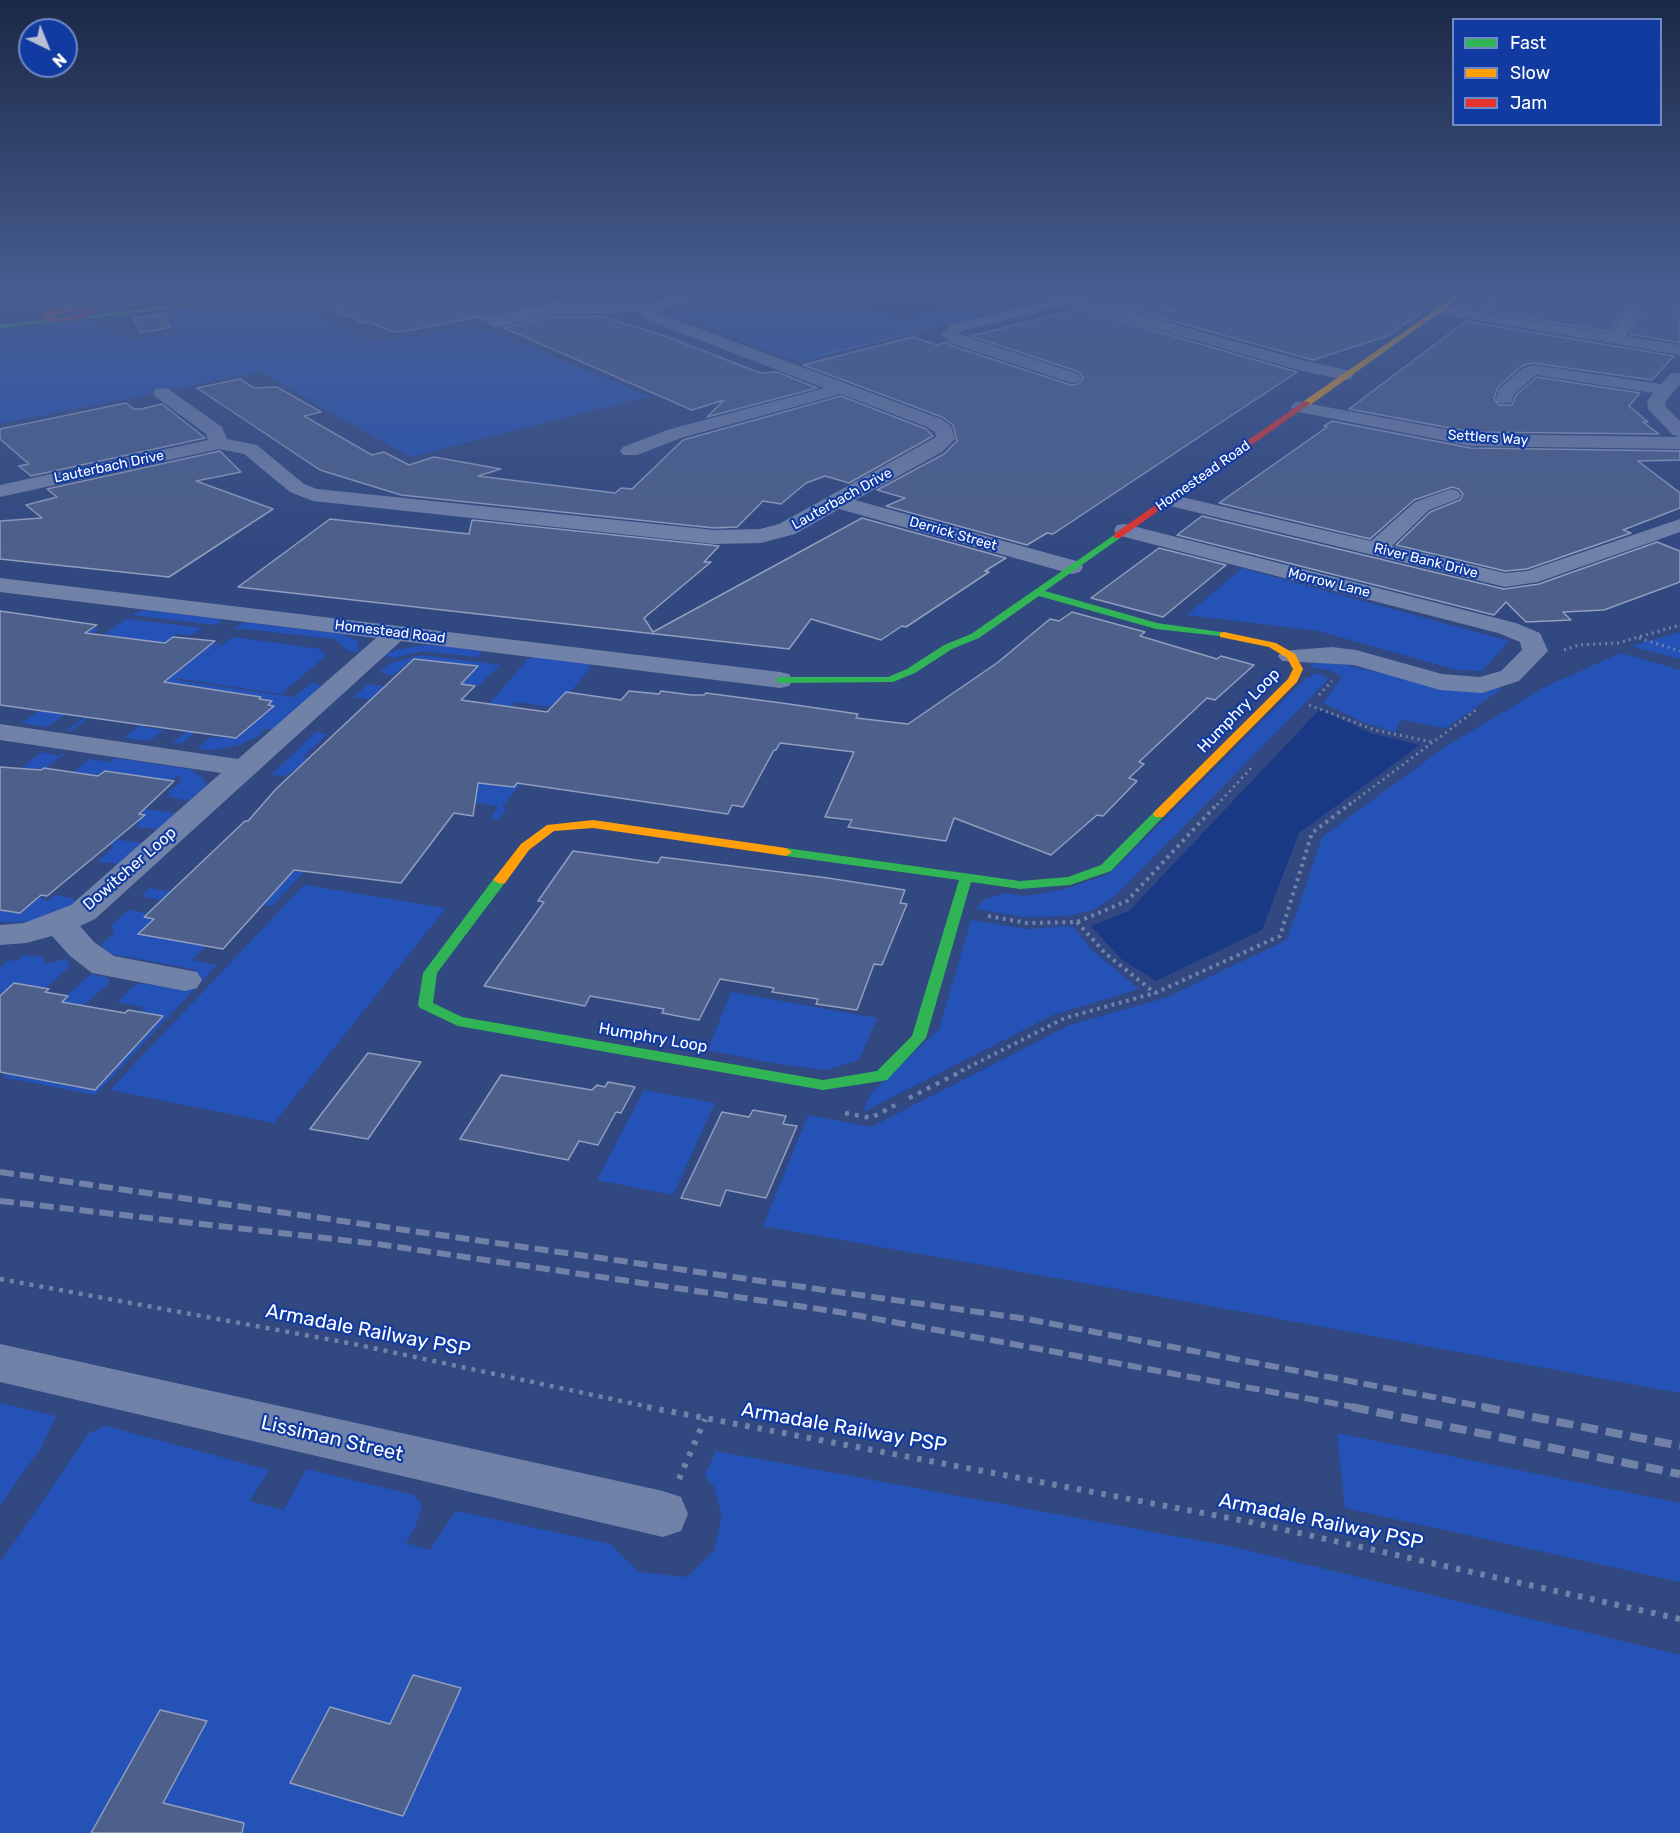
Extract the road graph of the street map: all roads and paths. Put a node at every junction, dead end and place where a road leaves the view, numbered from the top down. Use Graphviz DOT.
graph roads {
  1 [pos="822,381"];
  2 [pos="1337,381"];
  3 [pos="1521,381"];
  4 [pos="1608,381"];
  5 [pos="1673,381"];
  6 [pos="842,388"];
  7 [pos="1664,390"];
  8 [pos="162,393"];
  9 [pos="1505,399"];
  10 [pos="1300,407"];
  11 [pos="1680,431"];
  12 [pos="1538,441"];
  13 [pos="219,443"];
  14 [pos="1680,443"];
  15 [pos="630,451"];
  16 [pos="1553,458"];
  17 [pos="0,491"];
  18 [pos="1451,495"];
  19 [pos="1169,500"];
  20 [pos="835,501"];
  21 [pos="1680,525"];
  22 [pos="1125,530"];
  23 [pos="1376,549"];
  24 [pos="1072,567"];
  25 [pos="0,585"];
  26 [pos="1036,592"];
  27 [pos="1680,625"];
  28 [pos="396,633"];
  29 [pos="1638,638"];
  30 [pos="1680,651"];
  31 [pos="1555,653"];
  32 [pos="1291,656"];
  33 [pos="780,680"];
  34 [pos="1480,708"];
  35 [pos="1302,712"];
  36 [pos="0,732"];
  37 [pos="1433,742"];
  38 [pos="1254,764"];
  39 [pos="242,768"];
  40 [pos="966,878"];
  41 [pos="979,915"];
  42 [pos="1077,922"];
  43 [pos="59,923"];
  44 [pos="0,935"];
  45 [pos="185,980"];
  46 [pos="1155,993"];
  47 [pos="836,1112"];
  48 [pos="0,1279"];
  49 [pos="0,1363"];
  50 [pos="705,1419"];
  51 [pos="663,1514"];
  52 [pos="1680,1619"];
  1 -- 6 [label="street, Lauterbach Drive"];
  2 -- 10 [label="street, Homestead Road"];
  3 -- 9 [label="street"];
  4 -- 7 [label="street"];
  5 -- 7 [label="street"];
  6 -- 15 [label="street"];
  6 -- 20 [label="street, Lauterbach Drive"];
  7 -- 11 [label="street"];
  8 -- 13 [label="street"];
  10 -- 12 [label="street, Settlers Way"];
  10 -- 19 [label="street, Homestead Road"];
  12 -- 14 [label="street, Settlers Way"];
  12 -- 16 [label="street"];
  13 -- 17 [label="street, Lauterbach Drive"];
  13 -- 20 [label="street, Lauterbach Drive"];
  18 -- 23 [label="street"];
  19 -- 22 [label="street, Homestead Road"];
  19 -- 23 [label="street, River Bank Drive"];
  20 -- 24 [label="street, Derrick Street"];
  21 -- 23 [label="street, River Bank Drive"];
  22 -- 24 [label="street, Homestead Road"];
  22 -- 32 [label="street, Morrow Lane"];
  24 -- 26 [label="street, Homestead Road"];
  25 -- 28 [label="street, Homestead Road"];
  26 -- 32 [label="street, Humphry Loop"];
  26 -- 33 [label="street, Homestead Road"];
  27 -- 29 [label="path"];
  28 -- 33 [label="street, Homestead Road"];
  28 -- 39 [label="street, Dowitcher Loop"];
  29 -- 30 [label="path"];
  29 -- 31 [label="path"];
  32 -- 40 [label="street, Humphry Loop"];
  34 -- 37 [label="path"];
  35 -- 37 [label="path"];
  36 -- 39 [label="street"];
  37 -- 46 [label="path"];
  38 -- 42 [label="path"];
  39 -- 43 [label="street, Dowitcher Loop"];
  40 -- 40 [label="street, Humphry Loop"];
  41 -- 42 [label="path"];
  42 -- 46 [label="path"];
  43 -- 44 [label="street, Dowitcher Loop"];
  43 -- 45 [label="street"];
  46 -- 47 [label="path"];
  48 -- 50 [label="path, Armadale Railway PSP"];
  49 -- 51 [label="street, Lissiman Street"];
  50 -- 51 [label="path"];
  50 -- 52 [label="path, Armadale Railway PSP"];
}
